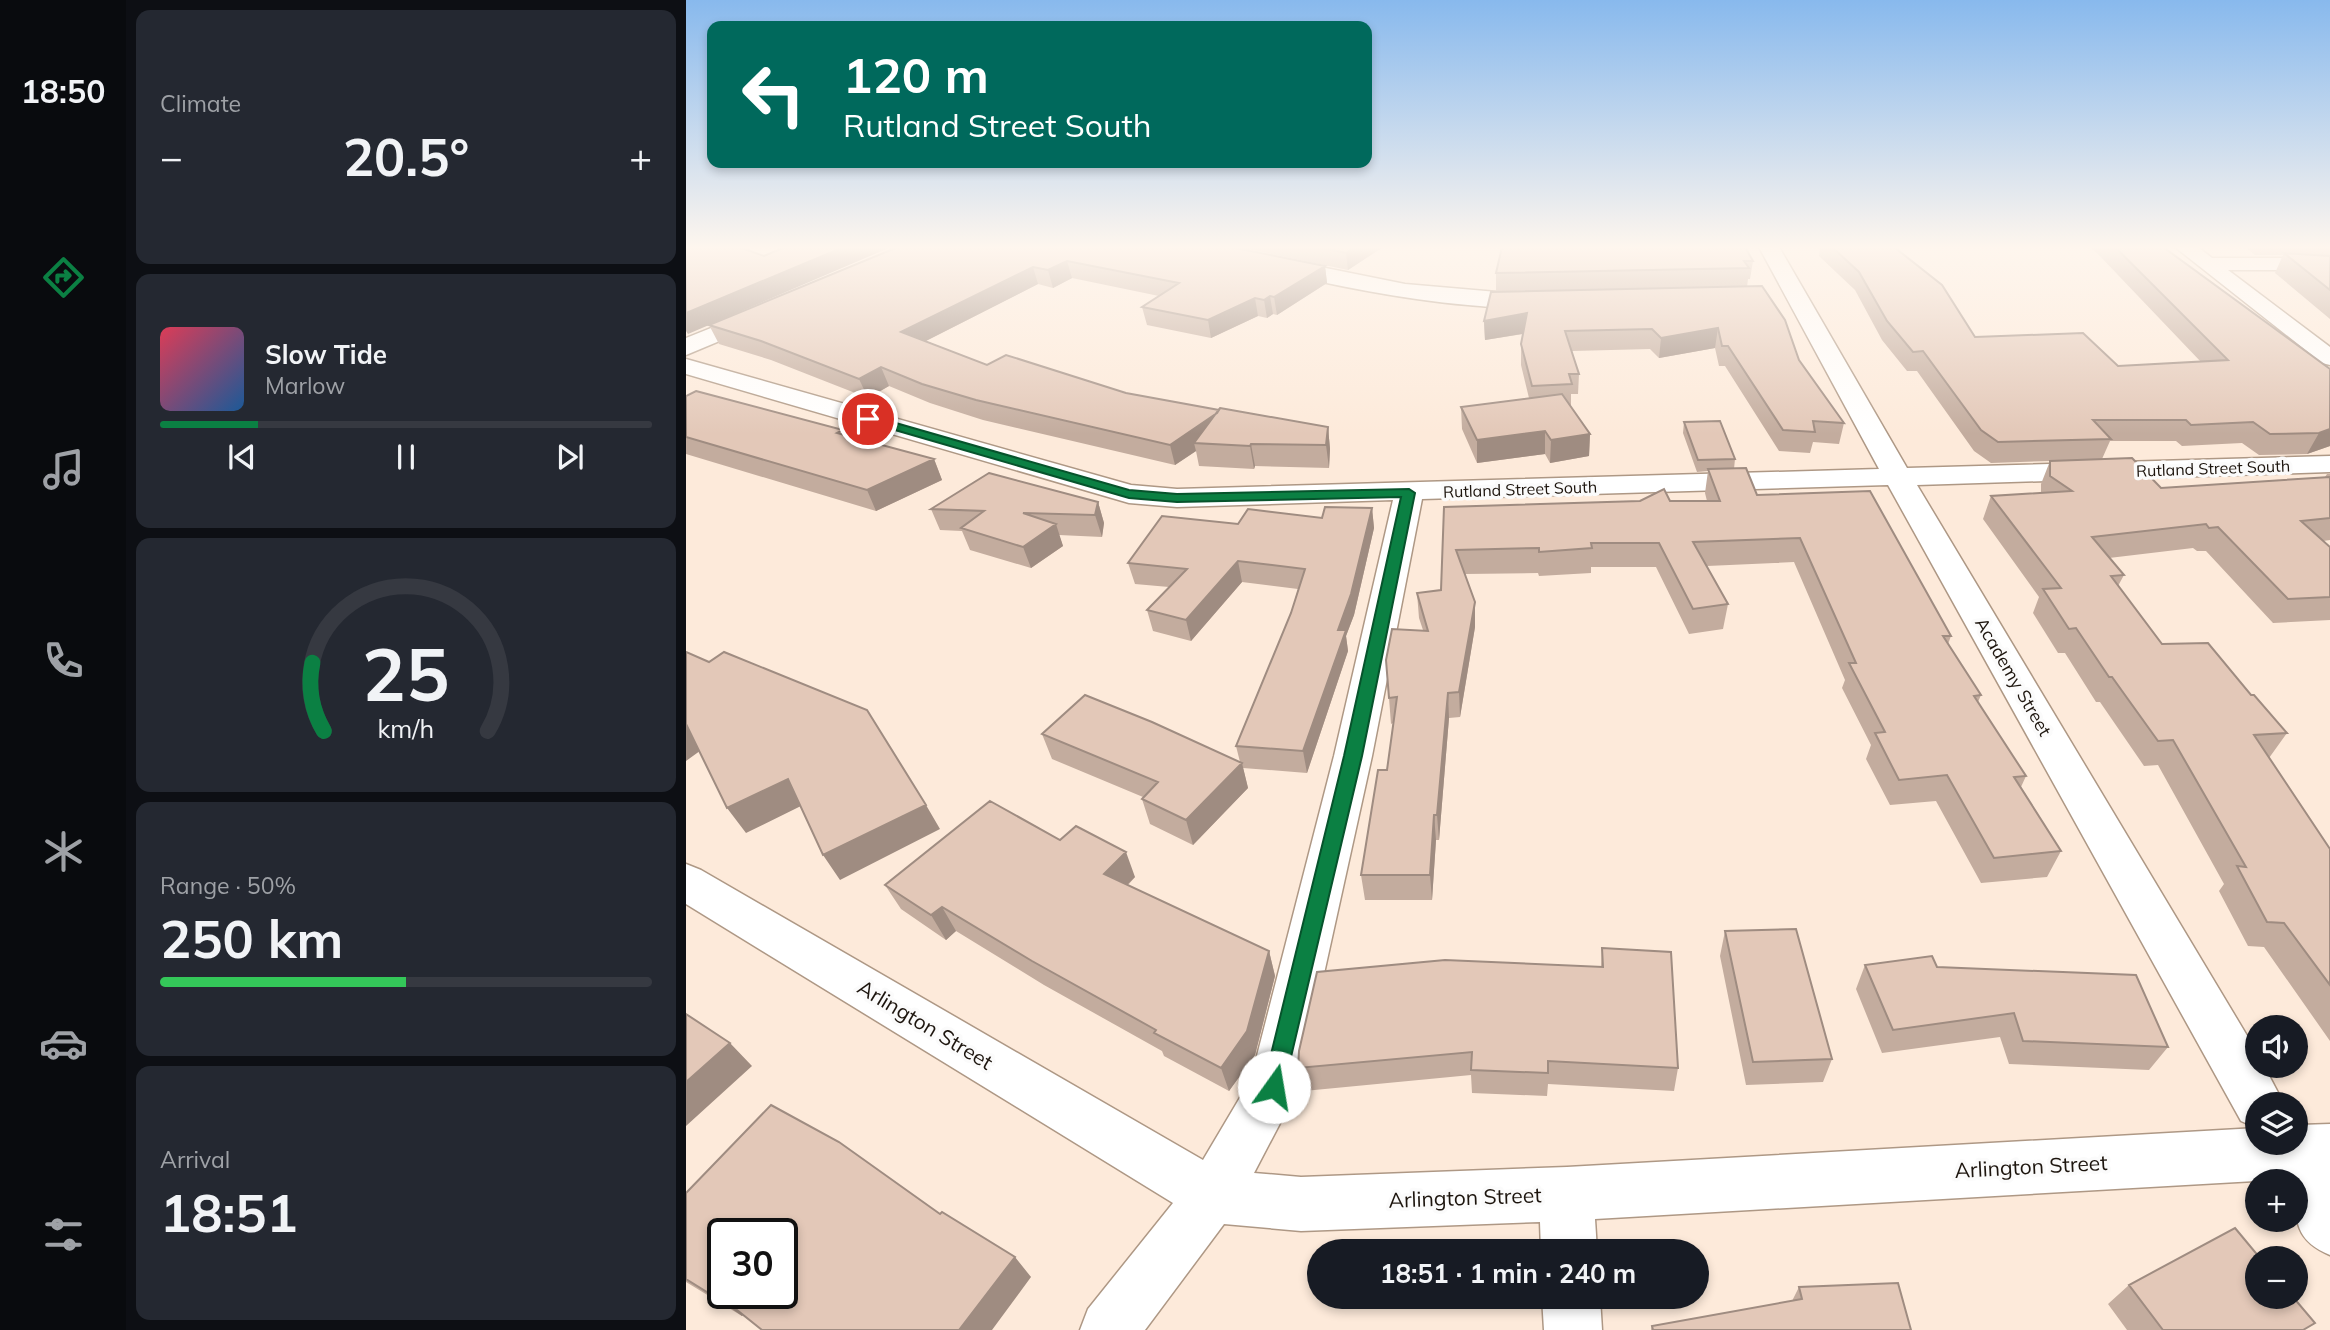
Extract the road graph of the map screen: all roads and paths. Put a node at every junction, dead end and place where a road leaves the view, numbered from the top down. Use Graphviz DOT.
graph roads {
  1 [pos="775,309"];
  2 [pos="1792,309"];
  3 [pos="2266,309"];
  4 [pos="686,347"];
  5 [pos="2330,358"];
  6 [pos="686,366"];
  7 [pos="2330,464"];
  8 [pos="1899,479"];
  9 [pos="1409,493"];
  10 [pos="686,882"];
  11 [pos="2252,1092"];
  12 [pos="2245,1151"];
  13 [pos="2302,1155"];
  14 [pos="1567,1194"];
  15 [pos="1212,1196"];
  16 [pos="2330,1227"];
  17 [pos="1569,1239"];
  18 [pos="1572,1309"];
  19 [pos="1109,1330"];
  20 [pos="1573,1330"];
  1 -- 4 [label="street"];
  2 -- 8 [label="street, Academy Street"];
  3 -- 5 [label="street"];
  6 -- 9 [label="street, Rutland Street South"];
  7 -- 8 [label="street, Rutland Street South"];
  8 -- 9 [label="street, Rutland Street South"];
  8 -- 11 [label="street, Academy Street"];
  9 -- 15 [label="street"];
  10 -- 15 [label="street, Arlington Street"];
  12 -- 14 [label="street, Arlington Street"];
  13 -- 16 [label="street"];
  14 -- 15 [label="street, Arlington Street"];
  14 -- 17 [label="street"];
  15 -- 19 [label="street"];
  18 -- 20 [label="street"];
}
